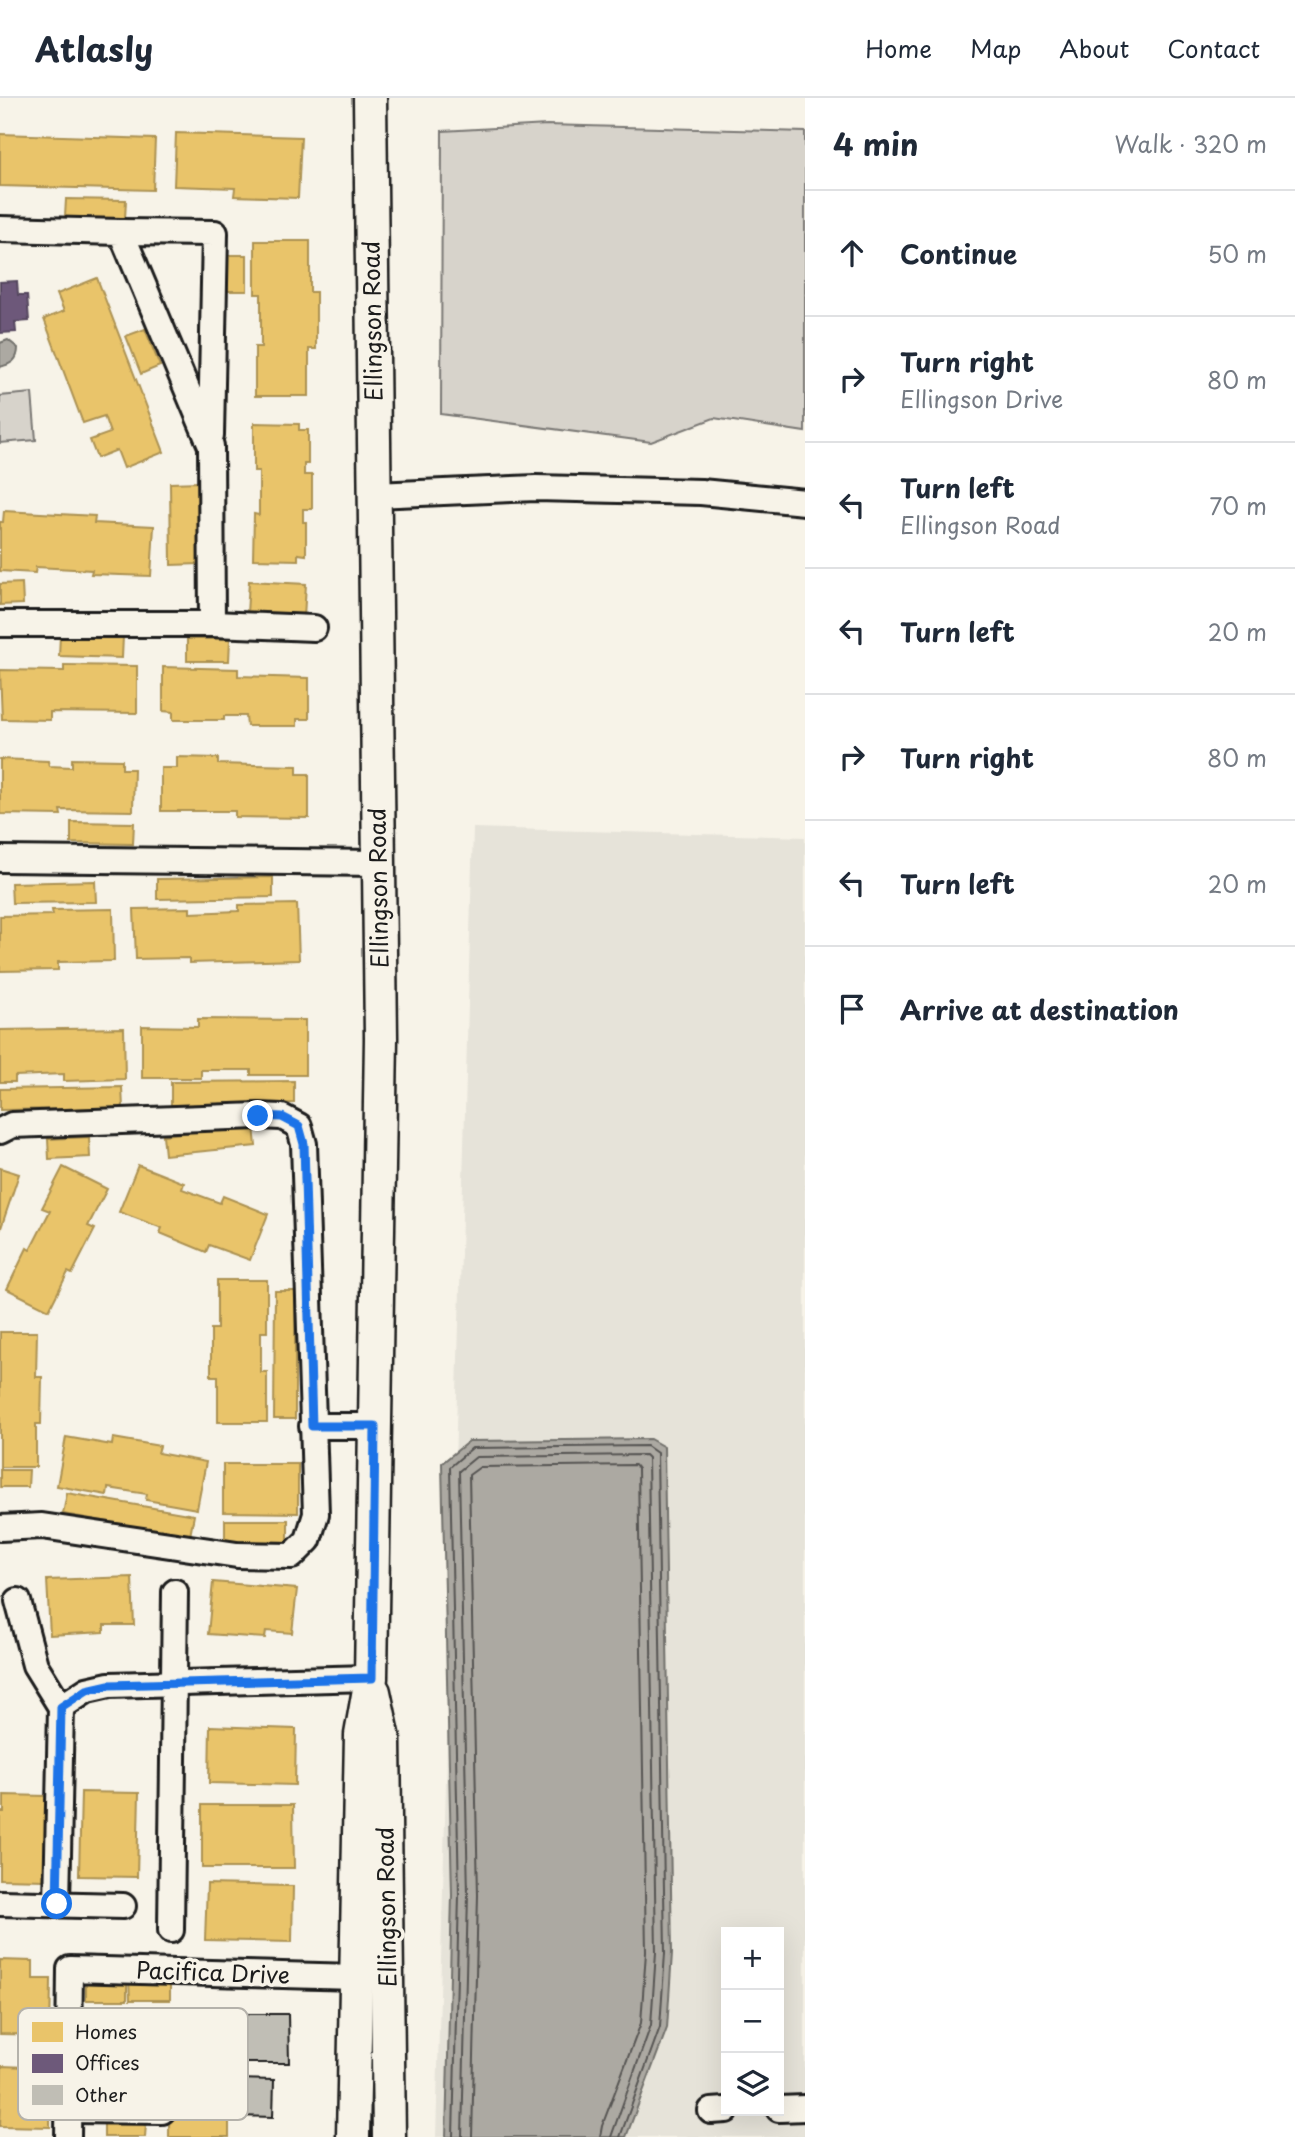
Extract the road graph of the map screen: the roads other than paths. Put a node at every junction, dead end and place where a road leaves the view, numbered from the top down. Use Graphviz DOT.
graph roads {
  1 [pos="370,98"];
  2 [pos="0,229"];
  3 [pos="121,232"];
  4 [pos="211,446"];
  5 [pos="375,495"];
  6 [pos="803,508"];
  7 [pos="0,624"];
  8 [pos="212,624"];
  9 [pos="314,628"];
  10 [pos="0,859"];
  11 [pos="379,863"];
  12 [pos="0,1131"];
  13 [pos="312,1426"];
  14 [pos="375,1426"];
  15 [pos="0,1528"];
  16 [pos="175,1592"];
  17 [pos="18,1601"];
  18 [pos="372,1678"];
  19 [pos="174,1682"];
  20 [pos="61,1707"];
  21 [pos="0,1903"];
  22 [pos="57,1904"];
  23 [pos="123,1906"];
  24 [pos="171,1930"];
  25 [pos="356,1977"];
  26 [pos="69,2008"];
  27 [pos="805,2108"];
  28 [pos="784,2109"];
  29 [pos="353,2137"];
  30 [pos="389,2137"];
  1 -- 5 [label="main road, Ellingson Road"];
  2 -- 3 [label="street"];
  3 -- 4 [label="street"];
  3 -- 4 [label="street"];
  4 -- 8 [label="street"];
  5 -- 6 [label="street"];
  5 -- 11 [label="main road, Ellingson Road"];
  7 -- 8 [label="street"];
  8 -- 9 [label="street"];
  10 -- 11 [label="street"];
  11 -- 14 [label="main road, Ellingson Road"];
  12 -- 13 [label="street"];
  13 -- 14 [label="street"];
  13 -- 15 [label="street"];
  14 -- 18 [label="main road, Ellingson Road"];
  16 -- 19 [label="street"];
  17 -- 20 [label="street"];
  18 -- 19 [label="street"];
  18 -- 25 [label="main road, Ellingson Road"];
  18 -- 30 [label="main road, Ellingson Road"];
  19 -- 20 [label="street"];
  19 -- 24 [label="street"];
  20 -- 22 [label="street"];
  21 -- 22 [label="street"];
  22 -- 23 [label="street"];
  25 -- 26 [label="street, Pacifica Drive"];
  25 -- 29 [label="main road, Ellingson Road"];
  27 -- 28 [label="street"];
}
